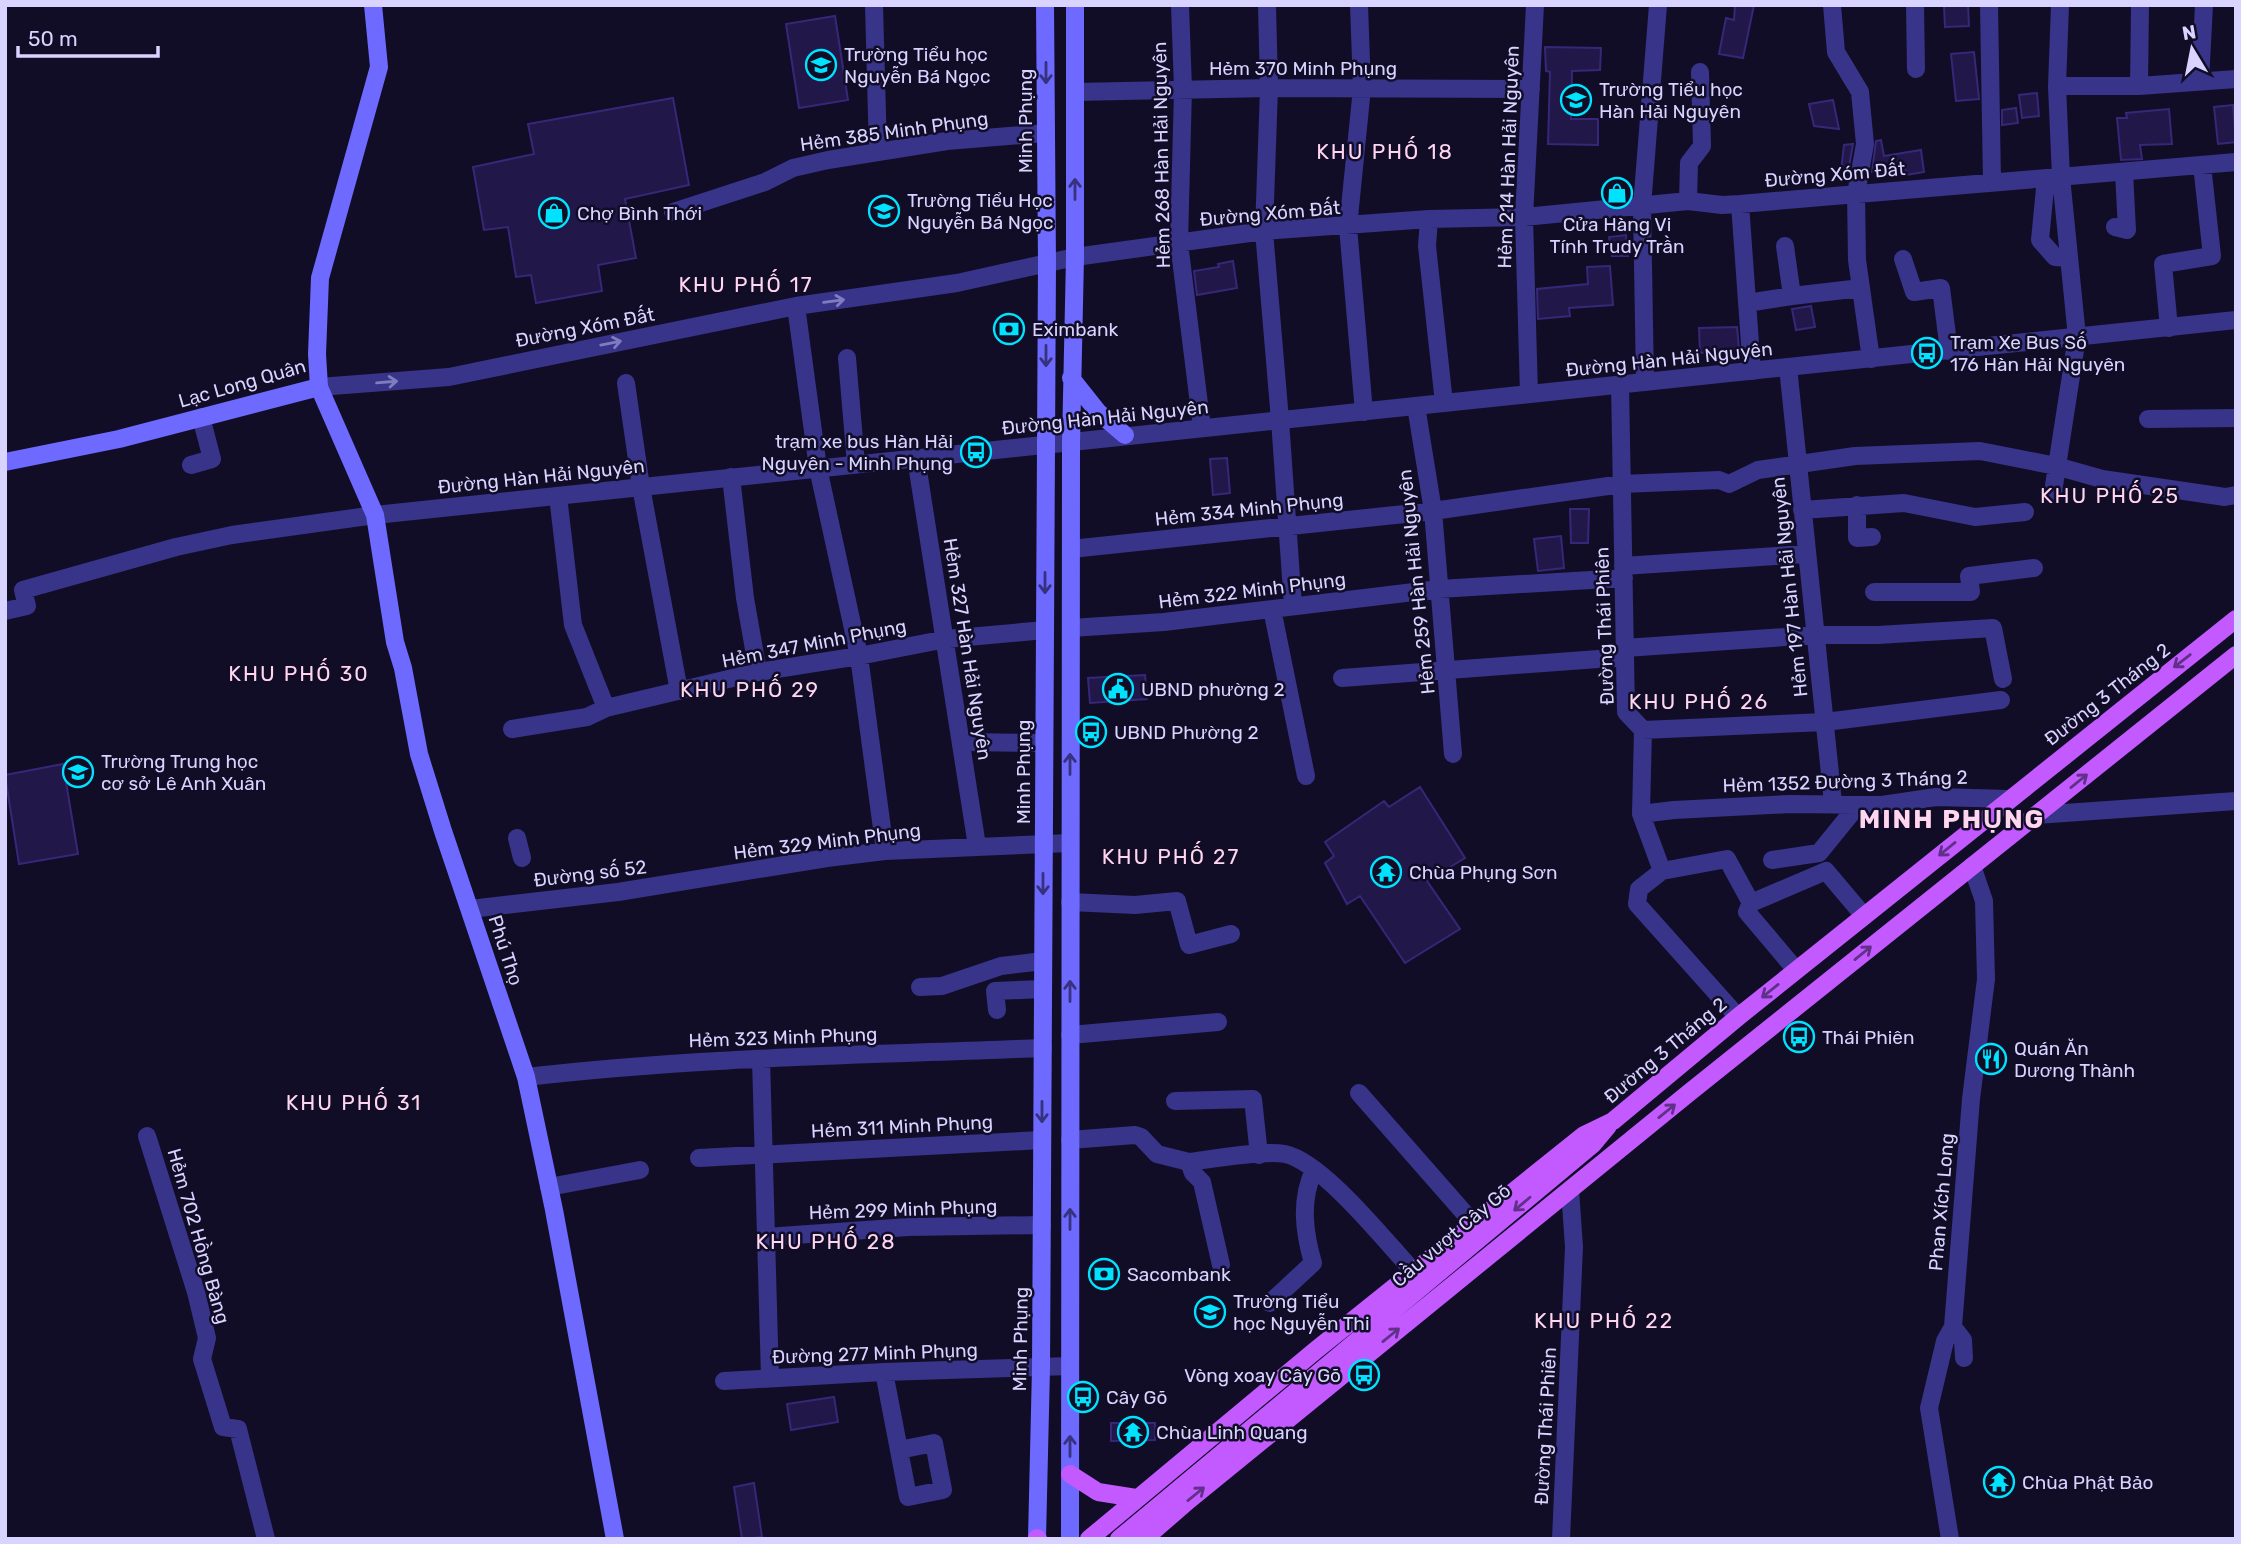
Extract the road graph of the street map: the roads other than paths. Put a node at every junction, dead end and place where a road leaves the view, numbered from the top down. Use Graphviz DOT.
graph roads {
  1 [pos="373,5"];
  2 [pos="874,5"];
  3 [pos="1045,5"];
  4 [pos="1075,5"];
  5 [pos="1180,5"];
  6 [pos="1267,5"];
  7 [pos="1359,5"];
  8 [pos="1535,5"];
  9 [pos="1658,5"];
  10 [pos="1832,5"];
  11 [pos="1915,5"];
  12 [pos="1989,5"];
  13 [pos="2060,5"];
  14 [pos="2140,5"];
  15 [pos="2204,5"];
  16 [pos="1916,69"];
  17 [pos="1700,72"];
  18 [pos="2236,79"];
  19 [pos="2200,81"];
  20 [pos="2057,86"];
  21 [pos="2139,86"];
  22 [pos="1269,88"];
  23 [pos="1363,88"];
  24 [pos="1184,89"];
  25 [pos="1531,89"];
  26 [pos="1075,92"];
  27 [pos="1046,133"];
  28 [pos="878,152"];
  29 [pos="2236,162"];
  30 [pos="2202,165"];
  31 [pos="2124,172"];
  32 [pos="2054,178"];
  33 [pos="1992,182"];
  34 [pos="1856,194"];
  35 [pos="1688,201"];
  36 [pos="1740,204"];
  37 [pos="1642,206"];
  38 [pos="673,212"];
  39 [pos="1524,217"];
  40 [pos="1429,219"];
  41 [pos="1348,227"];
  42 [pos="2115,227"];
  43 [pos="1264,231"];
  44 [pos="1180,243"];
  45 [pos="1785,246"];
  46 [pos="1075,257"];
  47 [pos="2069,258"];
  48 [pos="1903,259"];
  49 [pos="1047,263"];
  50 [pos="1861,288"];
  51 [pos="1792,296"];
  52 [pos="1747,303"];
  53 [pos="796,306"];
  54 [pos="2236,320"];
  55 [pos="2169,328"];
  56 [pos="2077,337"];
  57 [pos="1949,351"];
  58 [pos="847,358"];
  59 [pos="1871,359"];
  60 [pos="1788,367"];
  61 [pos="1752,371"];
  62 [pos="1071,378"];
  63 [pos="1645,382"];
  64 [pos="626,383"];
  65 [pos="1620,385"];
  66 [pos="319,387"];
  67 [pos="1529,394"];
  68 [pos="1444,403"];
  69 [pos="1416,406"];
  70 [pos="1364,412"];
  71 [pos="201,417"];
  72 [pos="2236,418"];
  73 [pos="2148,419"];
  74 [pos="1280,420"];
  75 [pos="1202,428"];
  76 [pos="1125,435"];
  77 [pos="1071,443"];
  78 [pos="1046,445"];
  79 [pos="916,458"];
  80 [pos="5,462"];
  81 [pos="856,464"];
  82 [pos="191,465"];
  83 [pos="1798,466"];
  84 [pos="2056,466"];
  85 [pos="818,468"];
  86 [pos="731,477"];
  87 [pos="1622,484"];
  88 [pos="641,487"];
  89 [pos="2053,492"];
  90 [pos="558,495"];
  91 [pos="2236,495"];
  92 [pos="1857,505"];
  93 [pos="1802,510"];
  94 [pos="1433,511"];
  95 [pos="2025,512"];
  96 [pos="375,515"];
  97 [pos="1287,526"];
  98 [pos="1872,537"];
  99 [pos="1071,549"];
  100 [pos="1806,554"];
  101 [pos="2034,568"];
  102 [pos="1624,572"];
  103 [pos="1439,589"];
  104 [pos="1874,592"];
  105 [pos="1293,606"];
  106 [pos="1272,609"];
  107 [pos="5,611"];
  108 [pos="2236,619"];
  109 [pos="1070,628"];
  110 [pos="1045,630"];
  111 [pos="1815,635"];
  112 [pos="946,639"];
  113 [pos="1625,653"];
  114 [pos="2236,655"];
  115 [pos="859,656"];
  116 [pos="1447,669"];
  117 [pos="758,672"];
  118 [pos="1342,678"];
  119 [pos="2003,679"];
  120 [pos="679,691"];
  121 [pos="2001,699"];
  122 [pos="606,708"];
  123 [pos="1825,722"];
  124 [pos="512,729"];
  125 [pos="1643,730"];
  126 [pos="962,742"];
  127 [pos="1044,743"];
  128 [pos="1453,754"];
  129 [pos="1306,776"];
  130 [pos="2009,799"];
  131 [pos="2236,801"];
  132 [pos="1833,803"];
  133 [pos="1858,805"];
  134 [pos="1642,814"];
  135 [pos="2036,815"];
  136 [pos="517,838"];
  137 [pos="1070,843"];
  138 [pos="1044,844"];
  139 [pos="978,846"];
  140 [pos="885,851"];
  141 [pos="522,858"];
  142 [pos="1772,860"];
  143 [pos="1972,866"];
  144 [pos="1662,871"];
  145 [pos="715,876"];
  146 [pos="1070,902"];
  147 [pos="1751,903"];
  148 [pos="471,909"];
  149 [pos="1864,916"];
  150 [pos="1231,934"];
  151 [pos="1043,961"];
  152 [pos="1796,970"];
  153 [pos="920,987"];
  154 [pos="1043,989"];
  155 [pos="997,1010"];
  156 [pos="1738,1017"];
  157 [pos="1218,1022"];
  158 [pos="1070,1035"];
  159 [pos="1042,1048"];
  160 [pos="761,1059"];
  161 [pos="526,1077"];
  162 [pos="1359,1093"];
  163 [pos="1175,1101"];
  164 [pos="1613,1121"];
  165 [pos="147,1136"];
  166 [pos="1042,1140"];
  167 [pos="1070,1140"];
  168 [pos="764,1153"];
  169 [pos="1259,1155"];
  170 [pos="699,1158"];
  171 [pos="1189,1162"];
  172 [pos="640,1170"];
  173 [pos="1314,1170"];
  174 [pos="549,1187"];
  175 [pos="1570,1190"];
  176 [pos="1474,1224"];
  177 [pos="1042,1225"];
  178 [pos="766,1237"];
  179 [pos="1221,1265"];
  180 [pos="1414,1272"];
  181 [pos="1270,1303"];
  182 [pos="1953,1327"];
  183 [pos="1964,1358"];
  184 [pos="1070,1366"];
  185 [pos="1041,1368"];
  186 [pos="884,1372"];
  187 [pos="770,1378"];
  188 [pos="724,1381"];
  189 [pos="899,1450"];
  190 [pos="1070,1474"];
  191 [pos="1136,1498"];
  192 [pos="266,1539"];
  193 [pos="615,1539"];
  194 [pos="1037,1539"];
  195 [pos="1070,1539"];
  196 [pos="1089,1539"];
  197 [pos="1119,1539"];
  198 [pos="1144,1539"];
  199 [pos="1561,1539"];
  200 [pos="1950,1539"];
  1 -- 66 [label="main road, Lạc Long Quân"];
  2 -- 28 [label="street"];
  3 -- 27 [label="main road, Minh Phụng, one-way"];
  4 -- 26 [label="main road"];
  5 -- 24 [label="street, Hẻm 268 Hàn Hải Nguyên"];
  6 -- 22 [label="street"];
  7 -- 23 [label="street"];
  8 -- 25 [label="street, Hẻm 214 Hàn Hải Nguyên"];
  9 -- 37 [label="street"];
  10 -- 34 [label="street"];
  11 -- 16 [label="street"];
  12 -- 33 [label="street"];
  13 -- 20 [label="street"];
  14 -- 21 [label="street"];
  15 -- 19 [label="street"];
  17 -- 35 [label="street"];
  18 -- 19 [label="street"];
  19 -- 21 [label="street"];
  20 -- 21 [label="street"];
  20 -- 32 [label="street"];
  22 -- 23 [label="street, Hẻm 370 Minh Phụng"];
  22 -- 24 [label="street, Hẻm 370 Minh Phụng"];
  22 -- 43 [label="street"];
  23 -- 25 [label="street, Hẻm 370 Minh Phụng"];
  23 -- 41 [label="street"];
  24 -- 26 [label="street, Hẻm 370 Minh Phụng"];
  24 -- 44 [label="street, Hẻm 268 Hàn Hải Nguyên"];
  25 -- 39 [label="street, Hẻm 214 Hàn Hải Nguyên"];
  46 -- 26 [label="main road, one-way"];
  27 -- 28 [label="street, Hẻm 385 Minh Phụng"];
  27 -- 49 [label="main road, Minh Phụng"];
  28 -- 38 [label="street, Hẻm 385 Minh Phụng"];
  29 -- 30 [label="street, Đường Xóm Đất"];
  30 -- 31 [label="street, Đường Xóm Đất"];
  30 -- 55 [label="street"];
  31 -- 32 [label="street, Đường Xóm Đất"];
  31 -- 42 [label="street"];
  32 -- 33 [label="street, Đường Xóm Đất"];
  32 -- 47 [label="street"];
  32 -- 47 [label="street"];
  33 -- 34 [label="street, Đường Xóm Đất"];
  34 -- 36 [label="street, Đường Xóm Đất"];
  34 -- 50 [label="street"];
  35 -- 36 [label="street, Đường Xóm Đất"];
  35 -- 37 [label="street, Đường Xóm Đất"];
  36 -- 52 [label="street"];
  37 -- 39 [label="street, Đường Xóm Đất"];
  37 -- 63 [label="street"];
  39 -- 40 [label="street, Đường Xóm Đất"];
  39 -- 67 [label="street, Hẻm 214 Hàn Hải Nguyên"];
  40 -- 41 [label="street, Đường Xóm Đất"];
  40 -- 68 [label="street"];
  41 -- 43 [label="street, Đường Xóm Đất"];
  41 -- 70 [label="street"];
  43 -- 44 [label="street, Đường Xóm Đất"];
  43 -- 74 [label="street"];
  44 -- 46 [label="street, Đường Xóm Đất"];
  44 -- 75 [label="street, Hẻm 268 Hàn Hải Nguyên"];
  45 -- 51 [label="street"];
  46 -- 49 [label="street, Đường Xóm Đất"];
  46 -- 62 [label="main road"];
  47 -- 56 [label="street"];
  48 -- 57 [label="street"];
  53 -- 49 [label="street, Đường Xóm Đất, one-way"];
  49 -- 78 [label="main road, Minh Phụng, one-way"];
  50 -- 51 [label="street"];
  50 -- 59 [label="street"];
  51 -- 52 [label="street"];
  52 -- 61 [label="street"];
  66 -- 53 [label="street, Đường Xóm Đất, one-way"];
  53 -- 85 [label="street"];
  54 -- 55 [label="street, Đường Hàn Hải Nguyên"];
  55 -- 56 [label="street, Đường Hàn Hải Nguyên"];
  56 -- 57 [label="street, Đường Hàn Hải Nguyên"];
  56 -- 84 [label="street"];
  57 -- 59 [label="street, Đường Hàn Hải Nguyên"];
  58 -- 81 [label="street"];
  59 -- 60 [label="street, Đường Hàn Hải Nguyên"];
  60 -- 61 [label="street, Đường Hàn Hải Nguyên"];
  60 -- 83 [label="street, Hẻm 197 Hàn Hải Nguyên"];
  61 -- 63 [label="street, Đường Hàn Hải Nguyên"];
  62 -- 76 [label="main road"];
  62 -- 77 [label="main road"];
  63 -- 65 [label="street, Đường Hàn Hải Nguyên"];
  64 -- 88 [label="street"];
  65 -- 67 [label="street, Đường Hàn Hải Nguyên"];
  65 -- 87 [label="street, Đường Thái Phiên"];
  66 -- 71 [label="main road, Lạc Long Quân"];
  66 -- 96 [label="main road, Phú Thọ"];
  67 -- 68 [label="street, Đường Hàn Hải Nguyên"];
  68 -- 69 [label="street, Đường Hàn Hải Nguyên"];
  69 -- 70 [label="street, Đường Hàn Hải Nguyên"];
  69 -- 94 [label="street, Hẻm 259 Hàn Hải Nguyên"];
  70 -- 74 [label="street, Đường Hàn Hải Nguyên"];
  71 -- 80 [label="main road, Lạc Long Quân"];
  71 -- 82 [label="street"];
  72 -- 73 [label="street"];
  74 -- 75 [label="street, Đường Hàn Hải Nguyên"];
  74 -- 97 [label="street"];
  75 -- 76 [label="street, Đường Hàn Hải Nguyên"];
  76 -- 77 [label="street, Đường Hàn Hải Nguyên"];
  77 -- 78 [label="street, Đường Hàn Hải Nguyên"];
  77 -- 99 [label="main road"];
  78 -- 79 [label="street, Đường Hàn Hải Nguyên"];
  78 -- 110 [label="main road, Minh Phụng, one-way"];
  79 -- 81 [label="street, Đường Hàn Hải Nguyên"];
  79 -- 112 [label="street, Hẻm 327 Hàn Hải Nguyên"];
  81 -- 85 [label="street, Đường Hàn Hải Nguyên"];
  83 -- 84 [label="street, Hẻm 334 Minh Phụng"];
  83 -- 87 [label="street, Hẻm 334 Minh Phụng"];
  83 -- 93 [label="street, Hẻm 197 Hàn Hải Nguyên"];
  84 -- 89 [label="street"];
  84 -- 91 [label="street, Hẻm 334 Minh Phụng"];
  85 -- 86 [label="street, Đường Hàn Hải Nguyên"];
  85 -- 115 [label="street"];
  86 -- 88 [label="street, Đường Hàn Hải Nguyên"];
  86 -- 117 [label="street"];
  87 -- 94 [label="street, Hẻm 334 Minh Phụng"];
  87 -- 102 [label="street, Đường Thái Phiên"];
  88 -- 90 [label="street, Đường Hàn Hải Nguyên"];
  88 -- 120 [label="street"];
  90 -- 96 [label="street, Đường Hàn Hải Nguyên"];
  90 -- 122 [label="street"];
  92 -- 93 [label="street"];
  92 -- 95 [label="street"];
  92 -- 98 [label="street"];
  93 -- 100 [label="street, Hẻm 197 Hàn Hải Nguyên"];
  94 -- 97 [label="street, Hẻm 334 Minh Phụng"];
  94 -- 103 [label="street, Hẻm 259 Hàn Hải Nguyên"];
  96 -- 107 [label="street, Đường Hàn Hải Nguyên"];
  96 -- 148 [label="main road, Phú Thọ"];
  97 -- 99 [label="street, Hẻm 334 Minh Phụng"];
  97 -- 105 [label="street"];
  99 -- 109 [label="main road"];
  100 -- 102 [label="street, Hẻm 322 Minh Phụng"];
  100 -- 111 [label="street, Hẻm 197 Hàn Hải Nguyên"];
  101 -- 104 [label="street"];
  102 -- 103 [label="street, Hẻm 322 Minh Phụng"];
  102 -- 113 [label="street, Đường Thái Phiên"];
  103 -- 105 [label="street, Hẻm 322 Minh Phụng"];
  103 -- 116 [label="street, Hẻm 259 Hàn Hải Nguyên"];
  105 -- 106 [label="street, Hẻm 322 Minh Phụng"];
  106 -- 109 [label="street, Hẻm 322 Minh Phụng"];
  106 -- 129 [label="street"];
  108 -- 130 [label="main road, Đường 3 Tháng 2, one-way"];
  137 -- 109 [label="main road, one-way"];
  110 -- 112 [label="street, Hẻm 347 Minh Phụng"];
  110 -- 127 [label="main road, Minh Phụng"];
  111 -- 113 [label="street"];
  111 -- 119 [label="street"];
  111 -- 123 [label="street, Hẻm 197 Hàn Hải Nguyên"];
  112 -- 115 [label="street, Hẻm 347 Minh Phụng"];
  112 -- 126 [label="street, Hẻm 327 Hàn Hải Nguyên"];
  113 -- 116 [label="street"];
  113 -- 125 [label="street, Đường Thái Phiên"];
  135 -- 114 [label="main road, one-way"];
  115 -- 117 [label="street, Hẻm 347 Minh Phụng"];
  115 -- 140 [label="street"];
  116 -- 118 [label="street"];
  116 -- 128 [label="street, Hẻm 259 Hàn Hải Nguyên"];
  117 -- 120 [label="street, Hẻm 347 Minh Phụng"];
  120 -- 122 [label="street, Hẻm 347 Minh Phụng"];
  121 -- 123 [label="street"];
  122 -- 124 [label="street, Hẻm 347 Minh Phụng"];
  123 -- 125 [label="street"];
  123 -- 132 [label="street, Hẻm 197 Hàn Hải Nguyên"];
  125 -- 134 [label="street"];
  126 -- 127 [label="street"];
  126 -- 139 [label="street, Hẻm 327 Hàn Hải Nguyên"];
  127 -- 138 [label="main road, Minh Phụng"];
  130 -- 133 [label="street, Hẻm 1352 Đường 3 Tháng 2"];
  130 -- 149 [label="main road, Đường 3 Tháng 2, one-way"];
  131 -- 135 [label="street"];
  132 -- 133 [label="street, Hẻm 1352 Đường 3 Tháng 2"];
  132 -- 134 [label="street, Hẻm 1352 Đường 3 Tháng 2"];
  133 -- 142 [label="street"];
  134 -- 144 [label="street"];
  135 -- 143 [label="main road"];
  136 -- 141 [label="street"];
  137 -- 138 [label="street, Hẻm 329 Minh Phụng"];
  137 -- 146 [label="main road"];
  138 -- 139 [label="street, Hẻm 329 Minh Phụng"];
  138 -- 151 [label="main road, Minh Phụng, one-way"];
  139 -- 140 [label="street, Hẻm 329 Minh Phụng"];
  140 -- 145 [label="street, Hẻm 329 Minh Phụng"];
  175 -- 143 [label="main road, one-way"];
  143 -- 182 [label="street, Phan Xích Long"];
  144 -- 147 [label="street"];
  144 -- 156 [label="street"];
  145 -- 148 [label="street, Đường số 52"];
  146 -- 150 [label="street"];
  158 -- 146 [label="main road, one-way"];
  147 -- 149 [label="street"];
  147 -- 152 [label="street"];
  148 -- 161 [label="main road, Phú Thọ"];
  149 -- 152 [label="main road, Đường 3 Tháng 2"];
  151 -- 153 [label="street"];
  151 -- 154 [label="main road, Minh Phụng"];
  152 -- 156 [label="main road, Đường 3 Tháng 2, one-way"];
  154 -- 155 [label="street"];
  154 -- 159 [label="main road, Minh Phụng"];
  156 -- 164 [label="main road, Đường 3 Tháng 2"];
  157 -- 158 [label="street"];
  158 -- 167 [label="main road"];
  159 -- 160 [label="street, Hẻm 323 Minh Phụng"];
  159 -- 166 [label="main road, Minh Phụng, one-way"];
  160 -- 161 [label="street, Hẻm 323 Minh Phụng"];
  160 -- 168 [label="street"];
  161 -- 174 [label="main road, Phú Thọ"];
  162 -- 176 [label="street"];
  163 -- 169 [label="street"];
  164 -- 176 [label="main road, Đường 3 Tháng 2"];
  164 -- 197 [label="main road, Cầu vượt Cây Gõ, one-way"];
  165 -- 192 [label="street, Hẻm 702 Hồng Bàng"];
  166 -- 168 [label="street, Hẻm 311 Minh Phụng"];
  166 -- 177 [label="main road, Minh Phụng"];
  167 -- 171 [label="street"];
  184 -- 167 [label="main road, one-way"];
  168 -- 170 [label="street, Hẻm 311 Minh Phụng"];
  168 -- 178 [label="street"];
  169 -- 171 [label="street"];
  169 -- 173 [label="street"];
  171 -- 179 [label="street"];
  172 -- 174 [label="street"];
  173 -- 180 [label="street"];
  173 -- 181 [label="street"];
  174 -- 193 [label="main road, Phú Thọ"];
  198 -- 175 [label="main road, one-way"];
  175 -- 199 [label="street, Đường Thái Phiên"];
  176 -- 180 [label="main road, Đường 3 Tháng 2"];
  177 -- 178 [label="street, Hẻm 299 Minh Phụng"];
  177 -- 185 [label="main road, Minh Phụng"];
  178 -- 187 [label="street"];
  180 -- 191 [label="main road, Đường 3 Tháng 2"];
  182 -- 183 [label="street"];
  182 -- 200 [label="street, Phan Xích Long"];
  184 -- 185 [label="street, Đường 277 Minh Phụng"];
  190 -- 184 [label="main road, one-way"];
  185 -- 186 [label="street, Đường 277 Minh Phụng"];
  185 -- 194 [label="main road, Minh Phụng"];
  186 -- 187 [label="street, Đường 277 Minh Phụng"];
  186 -- 189 [label="street"];
  187 -- 188 [label="street, Đường 277 Minh Phụng"];
  190 -- 191 [label="main road"];
  190 -- 195 [label="main road"];
  191 -- 196 [label="main road, Đường 3 Tháng 2"];
}
